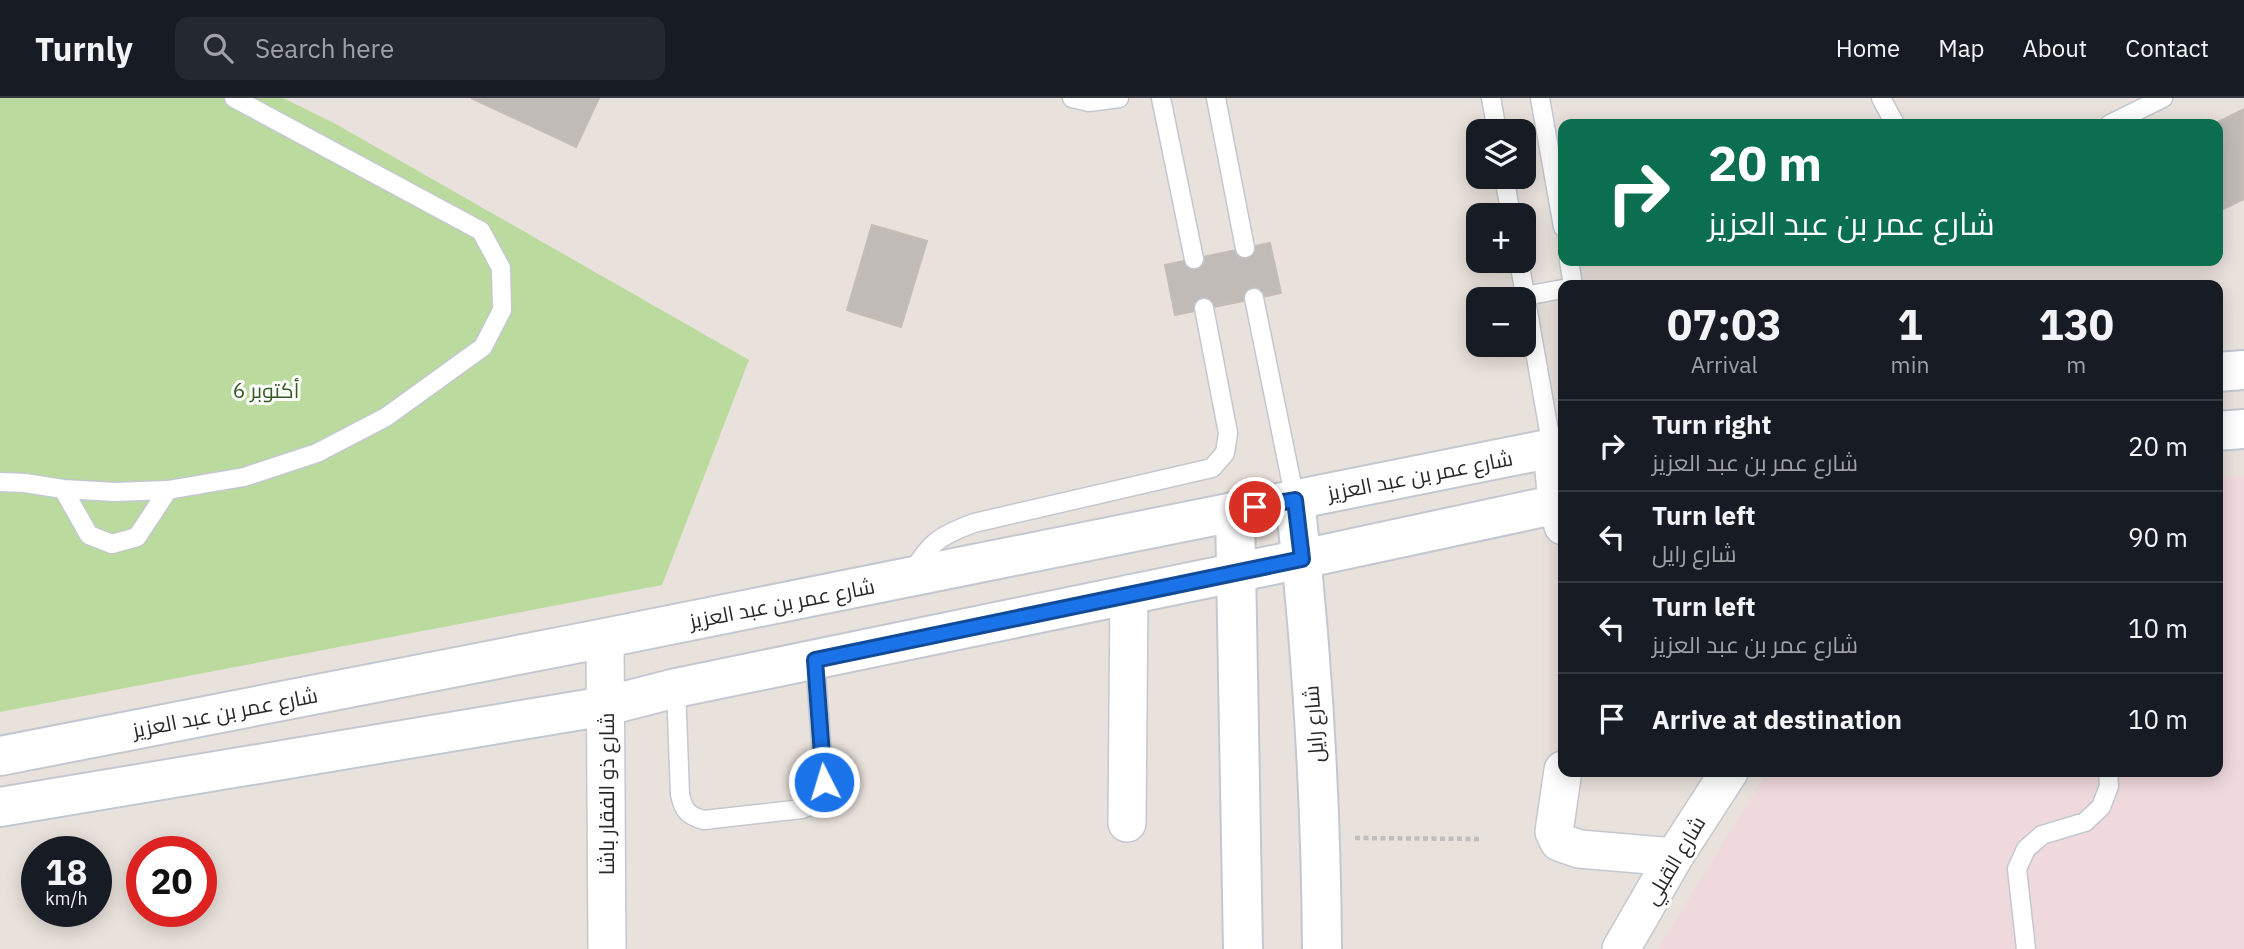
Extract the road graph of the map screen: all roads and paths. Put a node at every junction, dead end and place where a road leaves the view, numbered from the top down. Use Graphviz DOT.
graph roads {
  1 [pos="234,98"];
  2 [pos="1072,98"];
  3 [pos="1119,98"];
  4 [pos="1161,98"];
  5 [pos="1216,98"];
  6 [pos="1491,98"];
  7 [pos="1540,98"];
  8 [pos="1881,98"];
  9 [pos="2163,98"];
  10 [pos="1495,119"];
  11 [pos="1892,119"];
  12 [pos="2120,119"];
  13 [pos="1558,199"];
  14 [pos="1245,248"];
  15 [pos="1194,259"];
  16 [pos="1558,290"];
  17 [pos="1536,294"];
  18 [pos="1254,298"];
  19 [pos="1204,309"];
  20 [pos="1536,348"];
  21 [pos="2244,370"];
  22 [pos="2223,372"];
  23 [pos="2244,429"];
  24 [pos="2223,431"];
  25 [pos="1557,447"];
  26 [pos="0,482"];
  27 [pos="63,489"];
  28 [pos="168,490"];
  29 [pos="1295,500"];
  30 [pos="1236,511"];
  31 [pos="1558,512"];
  32 [pos="1302,559"];
  33 [pos="1238,572"];
  34 [pos="910,577"];
  35 [pos="1129,594"];
  36 [pos="605,638"];
  37 [pos="815,660"];
  38 [pos="676,688"];
  39 [pos="606,706"];
  40 [pos="0,756"];
  41 [pos="1562,777"];
  42 [pos="1726,777"];
  43 [pos="2108,777"];
  44 [pos="0,807"];
  45 [pos="1127,823"];
  46 [pos="1321,837"];
  47 [pos="1480,839"];
  48 [pos="1674,857"];
  49 [pos="607,949"];
  50 [pos="1243,949"];
  51 [pos="1322,949"];
  52 [pos="1621,949"];
  53 [pos="2025,949"];
  1 -- 28 [label="lane"];
  2 -- 3 [label="lane"];
  4 -- 15 [label="lane"];
  5 -- 14 [label="lane"];
  6 -- 10 [label="lane"];
  7 -- 13 [label="lane"];
  8 -- 11 [label="lane"];
  9 -- 12 [label="lane"];
  16 -- 17 [label="lane"];
  18 -- 29 [label="lane"];
  19 -- 34 [label="lane"];
  20 -- 25 [label="lane"];
  21 -- 22 [label="main road"];
  23 -- 24 [label="main road"];
  25 -- 29 [label="main road, شارع عمر بن عبد العزيز"];
  26 -- 27 [label="lane"];
  27 -- 28 [label="lane"];
  27 -- 28 [label="lane"];
  29 -- 30 [label="main road, شارع عمر بن عبد العزيز"];
  29 -- 32 [label="main road, شارع رايل"];
  30 -- 33 [label="main road"];
  30 -- 34 [label="main road, شارع عمر بن عبد العزيز"];
  31 -- 32 [label="main road"];
  32 -- 33 [label="main road"];
  32 -- 46 [label="main road, شارع رايل"];
  33 -- 35 [label="main road"];
  33 -- 50 [label="main road"];
  34 -- 36 [label="main road, شارع عمر بن عبد العزيز"];
  35 -- 37 [label="main road"];
  35 -- 45 [label="street"];
  36 -- 39 [label="street, شارع ذو الفقار باشا"];
  36 -- 40 [label="main road, شارع عمر بن عبد العزيز"];
  37 -- 38 [label="main road"];
  37 -- 38 [label="lane"];
  38 -- 39 [label="main road"];
  39 -- 44 [label="main road"];
  39 -- 49 [label="street, شارع ذو الفقار باشا"];
  41 -- 48 [label="street"];
  42 -- 48 [label="street, شارع القبلي"];
  43 -- 53 [label="lane"];
  46 -- 47 [label="path"];
  46 -- 51 [label="main road, شارع رايل"];
  48 -- 52 [label="street, شارع القبلي"];
}
